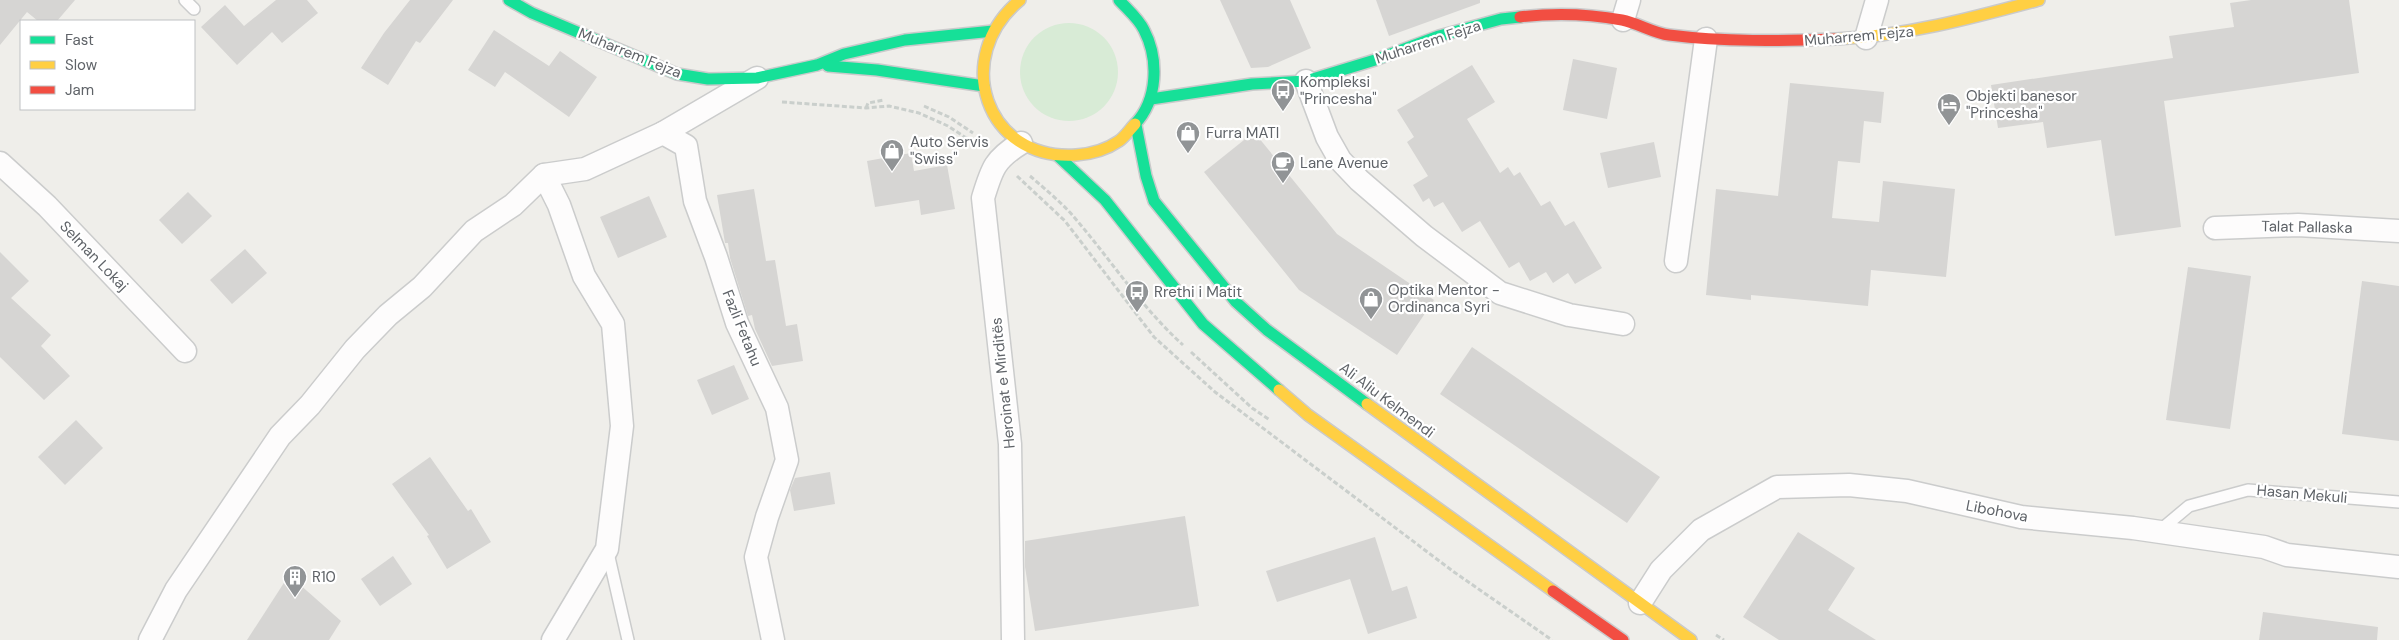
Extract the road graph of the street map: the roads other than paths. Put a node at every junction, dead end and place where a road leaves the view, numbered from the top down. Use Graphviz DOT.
graph roads {
  1 [pos="185,0"];
  2 [pos="509,0"];
  3 [pos="1020,0"];
  4 [pos="1119,0"];
  5 [pos="1877,0"];
  6 [pos="2037,0"];
  7 [pos="194,9"];
  8 [pos="1626,10"];
  9 [pos="993,31"];
  10 [pos="1706,38"];
  11 [pos="1866,38"];
  12 [pos="817,65"];
  13 [pos="757,78"];
  14 [pos="1306,81"];
  15 [pos="984,86"];
  16 [pos="1151,99"];
  17 [pos="1136,125"];
  18 [pos="663,133"];
  19 [pos="1022,143"];
  20 [pos="1058,156"];
  21 [pos="0,164"];
  22 [pos="544,175"];
  23 [pos="2215,228"];
  24 [pos="2399,231"];
  25 [pos="1676,261"];
  26 [pos="1623,324"];
  27 [pos="185,351"];
  28 [pos="2399,502"];
  29 [pos="2157,533"];
  30 [pos="607,549"];
  31 [pos="2399,567"];
  32 [pos="1640,603"];
  33 [pos="150,640"];
  34 [pos="553,640"];
  35 [pos="628,640"];
  36 [pos="773,640"];
  37 [pos="1012,640"];
  38 [pos="1623,640"];
  39 [pos="1691,640"];
  1 -- 7 [label="lane"];
  2 -- 13 [label="street, Muharrem Fejza"];
  3 -- 9 [label="street"];
  4 -- 16 [label="street"];
  5 -- 11 [label="street"];
  6 -- 11 [label="street, Muharrem Fejza"];
  8 -- 10 [label="street, Muharrem Fejza"];
  8 -- 14 [label="street, Muharrem Fejza"];
  9 -- 12 [label="street, Muharrem Fejza"];
  9 -- 15 [label="street"];
  10 -- 11 [label="street, Muharrem Fejza"];
  10 -- 25 [label="street"];
  12 -- 13 [label="street, Muharrem Fejza"];
  12 -- 15 [label="street, Muharrem Fejza"];
  13 -- 18 [label="street"];
  14 -- 16 [label="street, Muharrem Fejza"];
  14 -- 26 [label="street"];
  15 -- 19 [label="street"];
  16 -- 17 [label="street"];
  17 -- 20 [label="street"];
  17 -- 32 [label="street, Ali Aliu Kelmendi"];
  18 -- 22 [label="street"];
  18 -- 36 [label="street, Fazli Fetahu"];
  19 -- 20 [label="street"];
  19 -- 37 [label="street, Heroinat e Mirditës"];
  20 -- 38 [label="street"];
  21 -- 27 [label="street, Selman Lokaj"];
  22 -- 30 [label="street"];
  22 -- 33 [label="street"];
  23 -- 24 [label="street, Talat Pallaska"];
  28 -- 29 [label="lane, Hasan Mekuli"];
  29 -- 31 [label="street, Libohova"];
  29 -- 32 [label="street, Libohova"];
  30 -- 34 [label="street"];
  30 -- 35 [label="lane"];
  32 -- 39 [label="street, Ali Aliu Kelmendi"];
}
